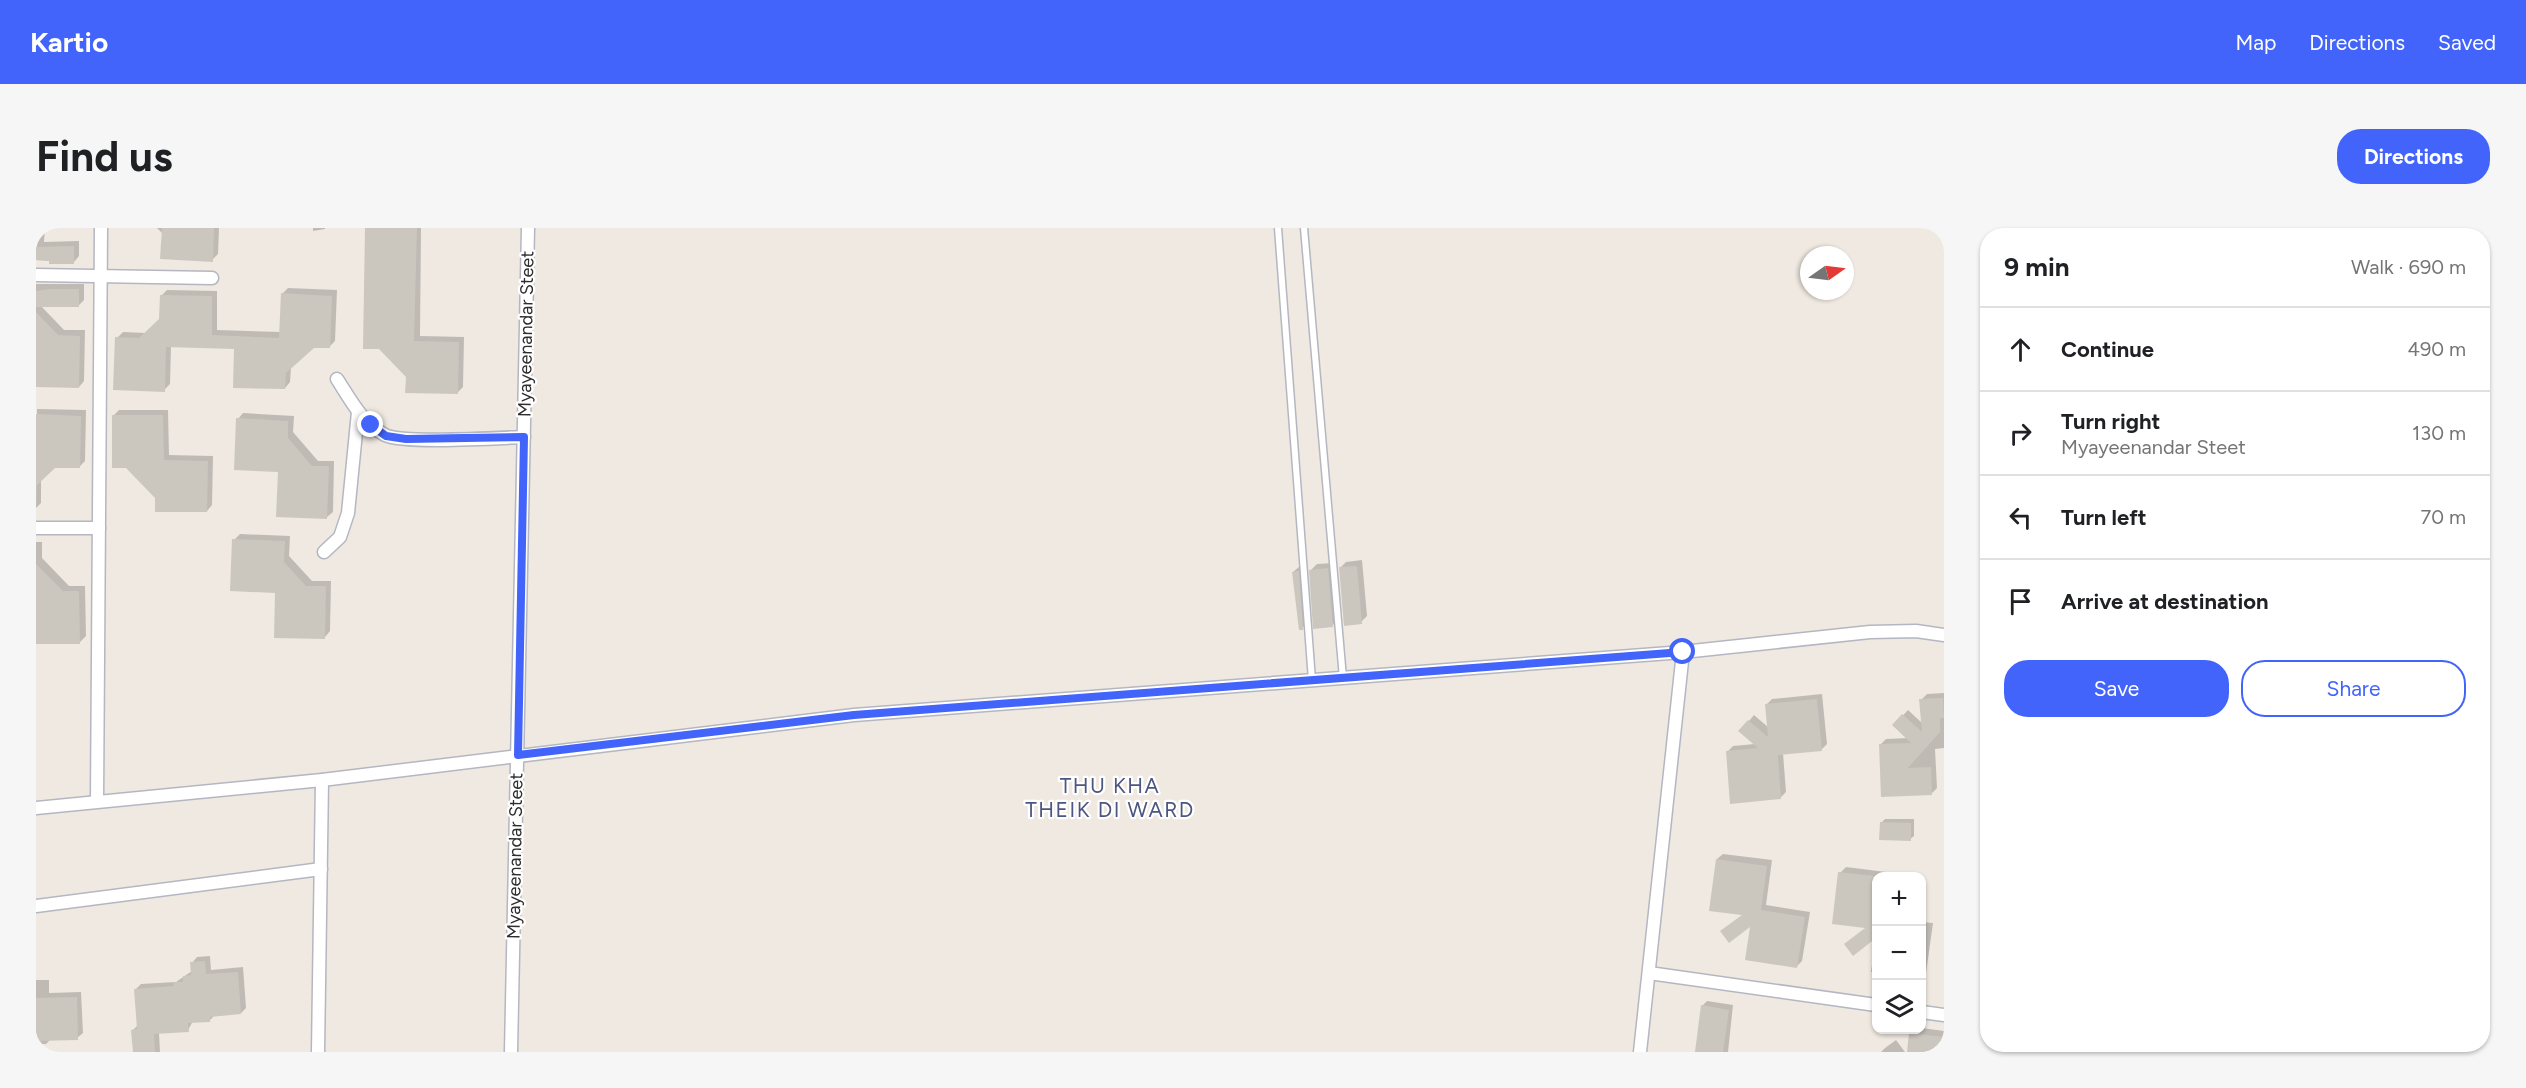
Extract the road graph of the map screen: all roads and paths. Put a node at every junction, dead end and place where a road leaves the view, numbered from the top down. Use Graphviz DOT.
graph roads {
  1 [pos="101,228"];
  2 [pos="528,228"];
  3 [pos="1278,228"];
  4 [pos="1304,228"];
  5 [pos="36,275"];
  6 [pos="101,276"];
  7 [pos="212,278"];
  8 [pos="337,379"];
  9 [pos="358,412"];
  10 [pos="524,437"];
  11 [pos="36,528"];
  12 [pos="99,528"];
  13 [pos="324,552"];
  14 [pos="1944,635"];
  15 [pos="1683,652"];
  16 [pos="1343,678"];
  17 [pos="1312,680"];
  18 [pos="518,755"];
  19 [pos="322,780"];
  20 [pos="97,801"];
  21 [pos="36,808"];
  22 [pos="321,869"];
  23 [pos="36,906"];
  24 [pos="1649,973"];
  25 [pos="1872,1004"];
  26 [pos="1926,1013"];
  27 [pos="1944,1015"];
  28 [pos="318,1052"];
  29 [pos="511,1052"];
  30 [pos="1641,1052"];
  1 -- 6 [label="street"];
  2 -- 10 [label="street, Myayeenandar Steet"];
  3 -- 17 [label="lane"];
  4 -- 16 [label="lane"];
  5 -- 6 [label="street"];
  6 -- 7 [label="street"];
  6 -- 12 [label="street"];
  8 -- 9 [label="street"];
  9 -- 10 [label="street"];
  9 -- 13 [label="street"];
  10 -- 18 [label="street, Myayeenandar Steet"];
  11 -- 12 [label="street"];
  12 -- 20 [label="street"];
  14 -- 15 [label="street"];
  15 -- 16 [label="street"];
  15 -- 24 [label="street"];
  16 -- 17 [label="street"];
  17 -- 18 [label="street"];
  18 -- 19 [label="street"];
  18 -- 29 [label="street, Myayeenandar Steet"];
  19 -- 20 [label="street"];
  19 -- 22 [label="street"];
  20 -- 21 [label="street"];
  22 -- 23 [label="street"];
  22 -- 28 [label="street"];
  24 -- 25 [label="street"];
  24 -- 30 [label="street"];
  26 -- 27 [label="street"];
}
